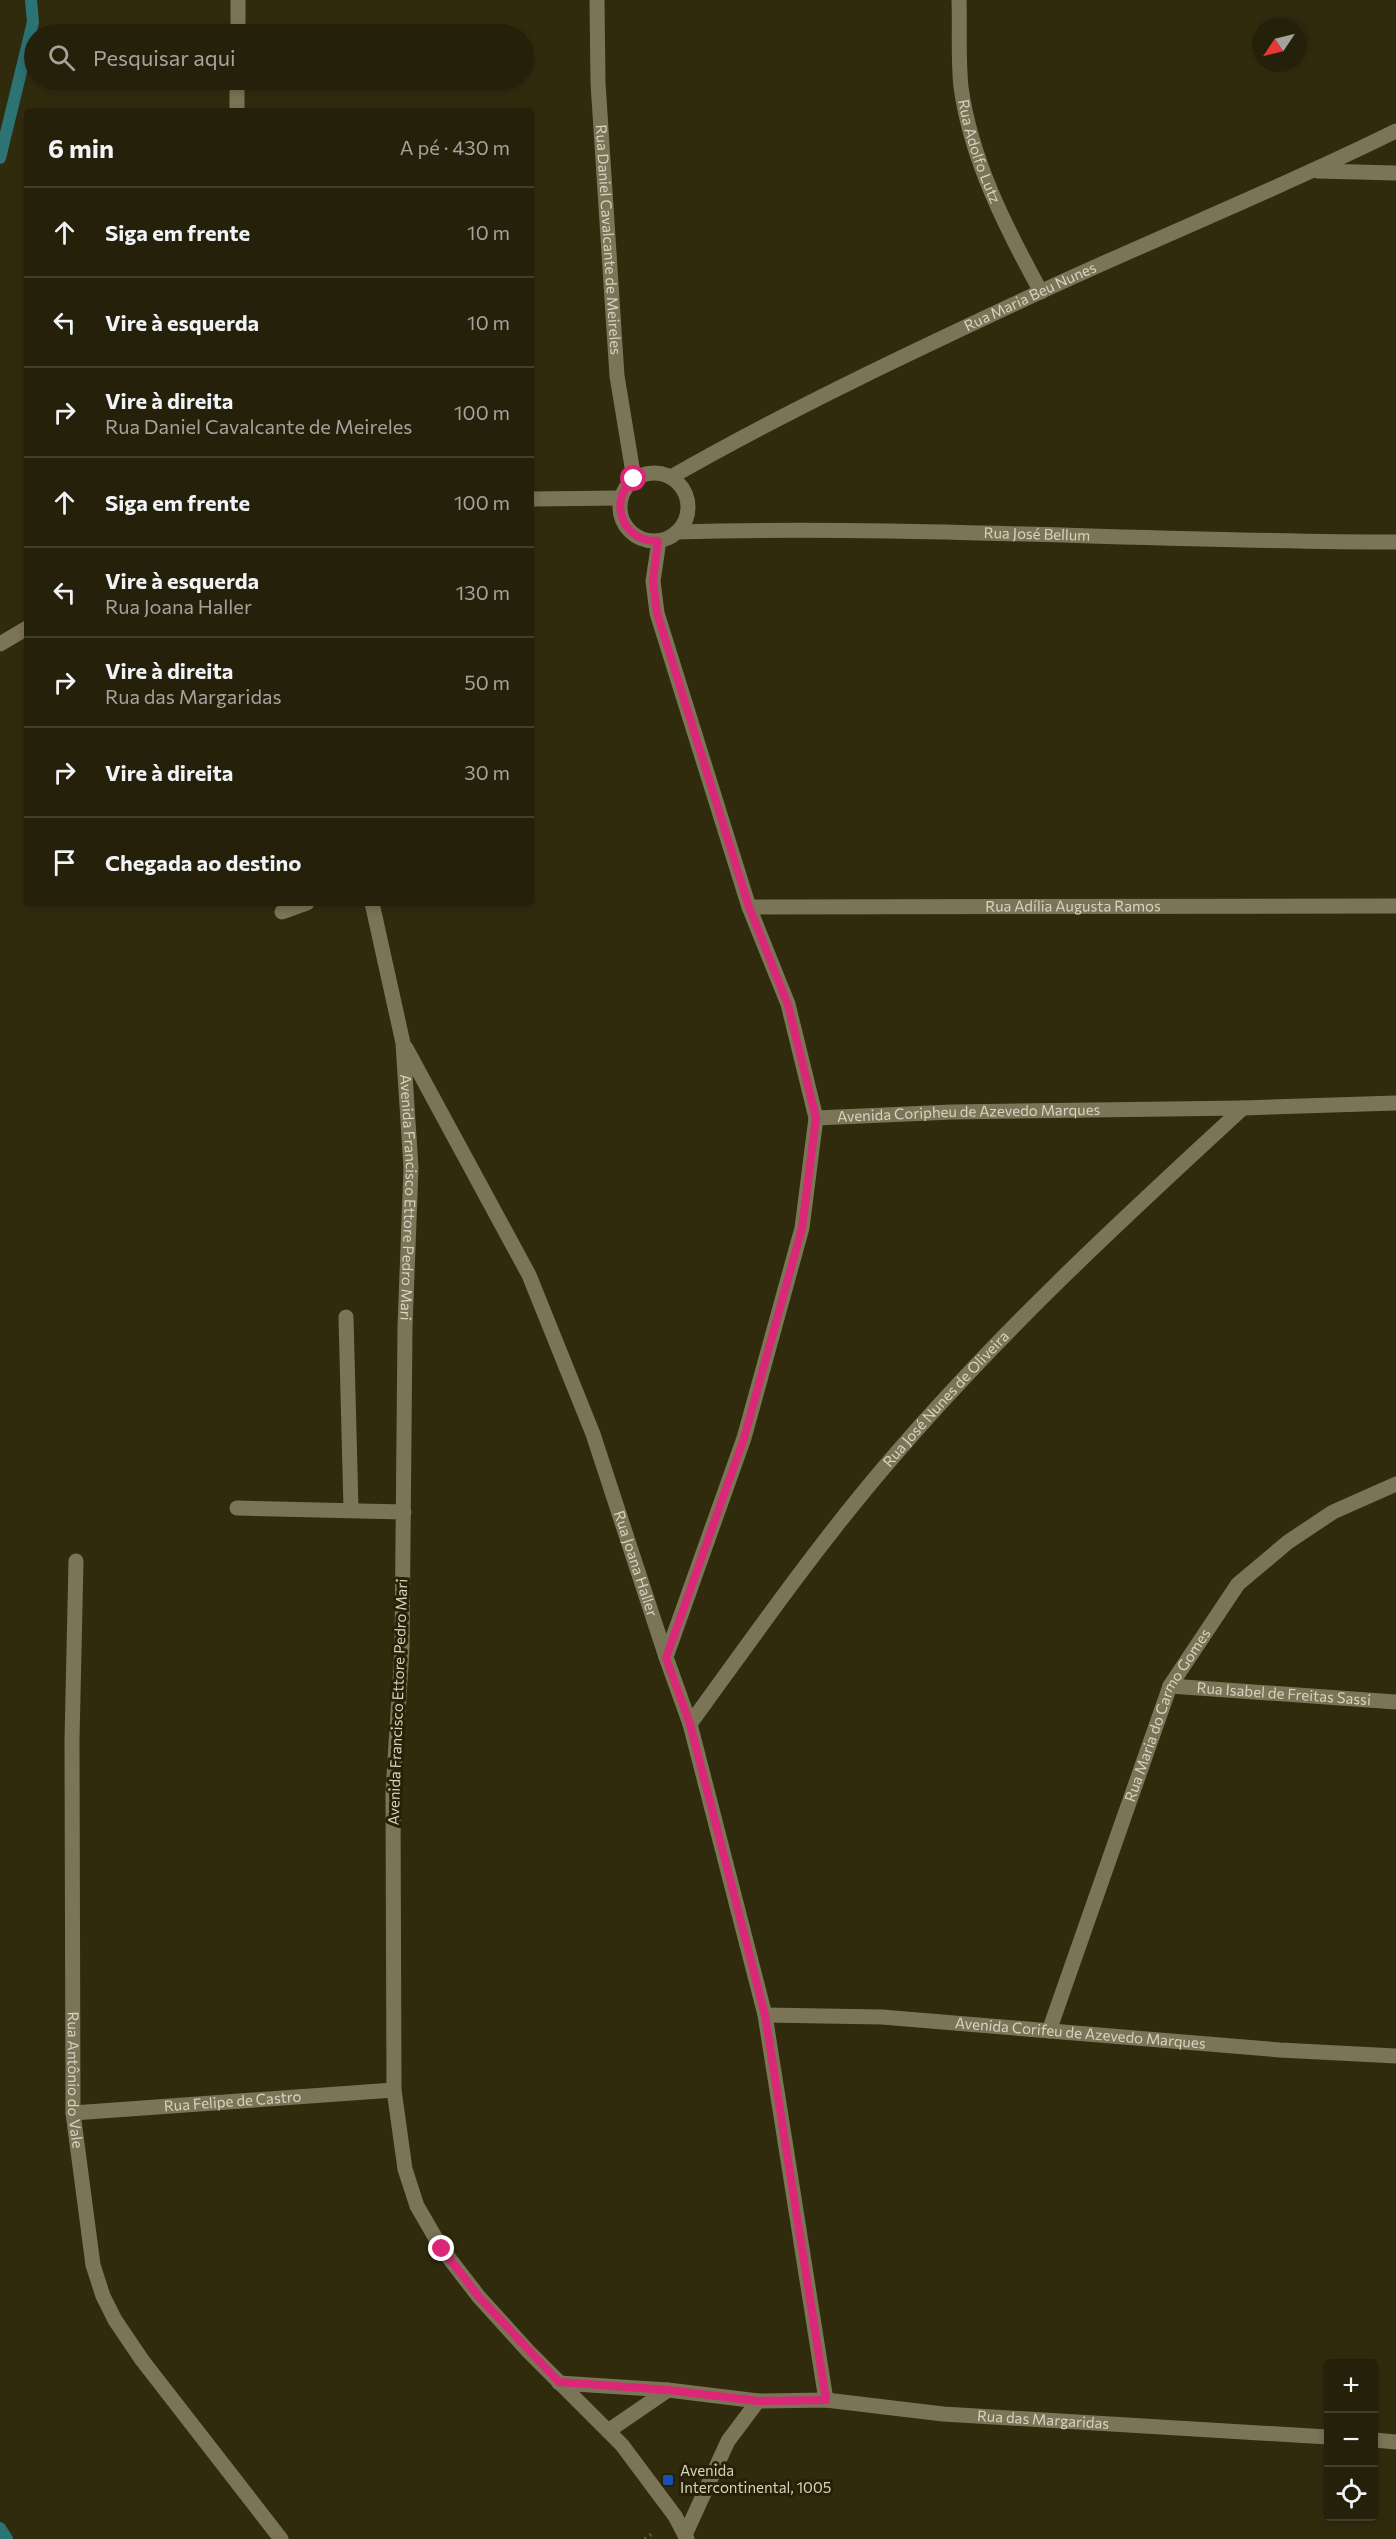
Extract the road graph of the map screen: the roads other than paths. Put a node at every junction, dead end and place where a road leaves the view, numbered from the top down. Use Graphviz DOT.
graph roads {
  1 [pos="238,0"];
  2 [pos="597,0"];
  3 [pos="959,0"];
  4 [pos="238,24"];
  5 [pos="237,90"];
  6 [pos="237,108"];
  7 [pos="1396,131"];
  8 [pos="1316,171"];
  9 [pos="1396,173"];
  10 [pos="1041,292"];
  11 [pos="671,477"];
  12 [pos="634,479"];
  13 [pos="621,498"];
  14 [pos="534,500"];
  15 [pos="677,532"];
  16 [pos="658,541"];
  17 [pos="1396,542"];
  18 [pos="24,630"];
  19 [pos="0,644"];
  20 [pos="299,906"];
  21 [pos="373,906"];
  22 [pos="1396,906"];
  23 [pos="749,907"];
  24 [pos="282,912"];
  25 [pos="403,1043"];
  26 [pos="1396,1103"];
  27 [pos="1243,1108"];
  28 [pos="816,1118"];
  29 [pos="346,1317"];
  30 [pos="1396,1484"];
  31 [pos="237,1508"];
  32 [pos="351,1509"];
  33 [pos="404,1512"];
  34 [pos="76,1561"];
  35 [pos="666,1658"];
  36 [pos="1170,1686"];
  37 [pos="1396,1702"];
  38 [pos="690,1724"];
  39 [pos="765,2015"];
  40 [pos="1049,2031"];
  41 [pos="1396,2056"];
  42 [pos="394,2090"];
  43 [pos="73,2113"];
  44 [pos="559,2382"];
  45 [pos="668,2390"];
  46 [pos="826,2400"];
  47 [pos="758,2401"];
  48 [pos="608,2431"];
  49 [pos="1324,2438"];
  50 [pos="1378,2440"];
  51 [pos="1396,2442"];
  52 [pos="686,2537"];
  53 [pos="280,2539"];
  1 -- 4 [label="street"];
  2 -- 12 [label="street, Rua Daniel Cavalcante de Meireles"];
  3 -- 10 [label="street, Rua Adolfo Lutz"];
  5 -- 6 [label="street"];
  7 -- 8 [label="street, Rua Maria Beu Nunes"];
  8 -- 9 [label="street"];
  8 -- 10 [label="street, Rua Maria Beu Nunes"];
  10 -- 11 [label="street, Rua Maria Beu Nunes"];
  11 -- 12 [label="street"];
  11 -- 15 [label="street"];
  12 -- 13 [label="street"];
  13 -- 14 [label="street"];
  13 -- 16 [label="street"];
  15 -- 16 [label="street"];
  15 -- 17 [label="street, Rua José Bellum"];
  16 -- 23 [label="street"];
  18 -- 19 [label="street"];
  20 -- 24 [label="street"];
  21 -- 25 [label="street, Avenida Francisco Ettore Pedro Mari"];
  22 -- 23 [label="street, Rua Adília Augusta Ramos"];
  23 -- 28 [label="street"];
  25 -- 33 [label="street, Avenida Francisco Ettore Pedro Mari"];
  25 -- 35 [label="street, Rua Joana Haller"];
  26 -- 27 [label="street, Avenida Coripheu de Azevedo Marques"];
  27 -- 28 [label="street, Avenida Coripheu de Azevedo Marques"];
  27 -- 38 [label="street, Rua José Nunes de Oliveira"];
  28 -- 35 [label="street, Avenida Coripheu de Azevedo Marques"];
  29 -- 32 [label="street"];
  30 -- 36 [label="street, Rua Maria do Carmo Gomes"];
  31 -- 32 [label="street"];
  32 -- 33 [label="street"];
  33 -- 42 [label="street, Avenida Francisco Ettore Pedro Mari"];
  34 -- 43 [label="street, Rua Antônio do Vale"];
  35 -- 38 [label="street, Rua Joana Haller"];
  36 -- 37 [label="street, Rua Isabel de Freitas Sassi"];
  36 -- 40 [label="street, Rua Maria do Carmo Gomes"];
  38 -- 39 [label="street, Rua Joana Haller"];
  39 -- 40 [label="street, Avenida Corifeu de Azevedo Marques"];
  39 -- 46 [label="street, Rua Joana Haller"];
  40 -- 41 [label="street, Avenida Corifeu de Azevedo Marques"];
  42 -- 43 [label="street, Rua Felipe de Castro"];
  42 -- 44 [label="street, Avenida Francisco Ettore Pedro Mari"];
  43 -- 53 [label="street, Rua Antônio do Vale"];
  44 -- 45 [label="street, Rua das Margaridas"];
  44 -- 48 [label="street, Avenida Francisco Ettore Pedro Mari"];
  45 -- 47 [label="street, Rua das Margaridas"];
  45 -- 48 [label="street"];
  46 -- 47 [label="street, Rua das Margaridas"];
  46 -- 49 [label="street, Rua das Margaridas"];
  47 -- 52 [label="street"];
  48 -- 52 [label="street, Avenida Francisco Ettore Pedro Mari"];
  50 -- 51 [label="street"];
}
